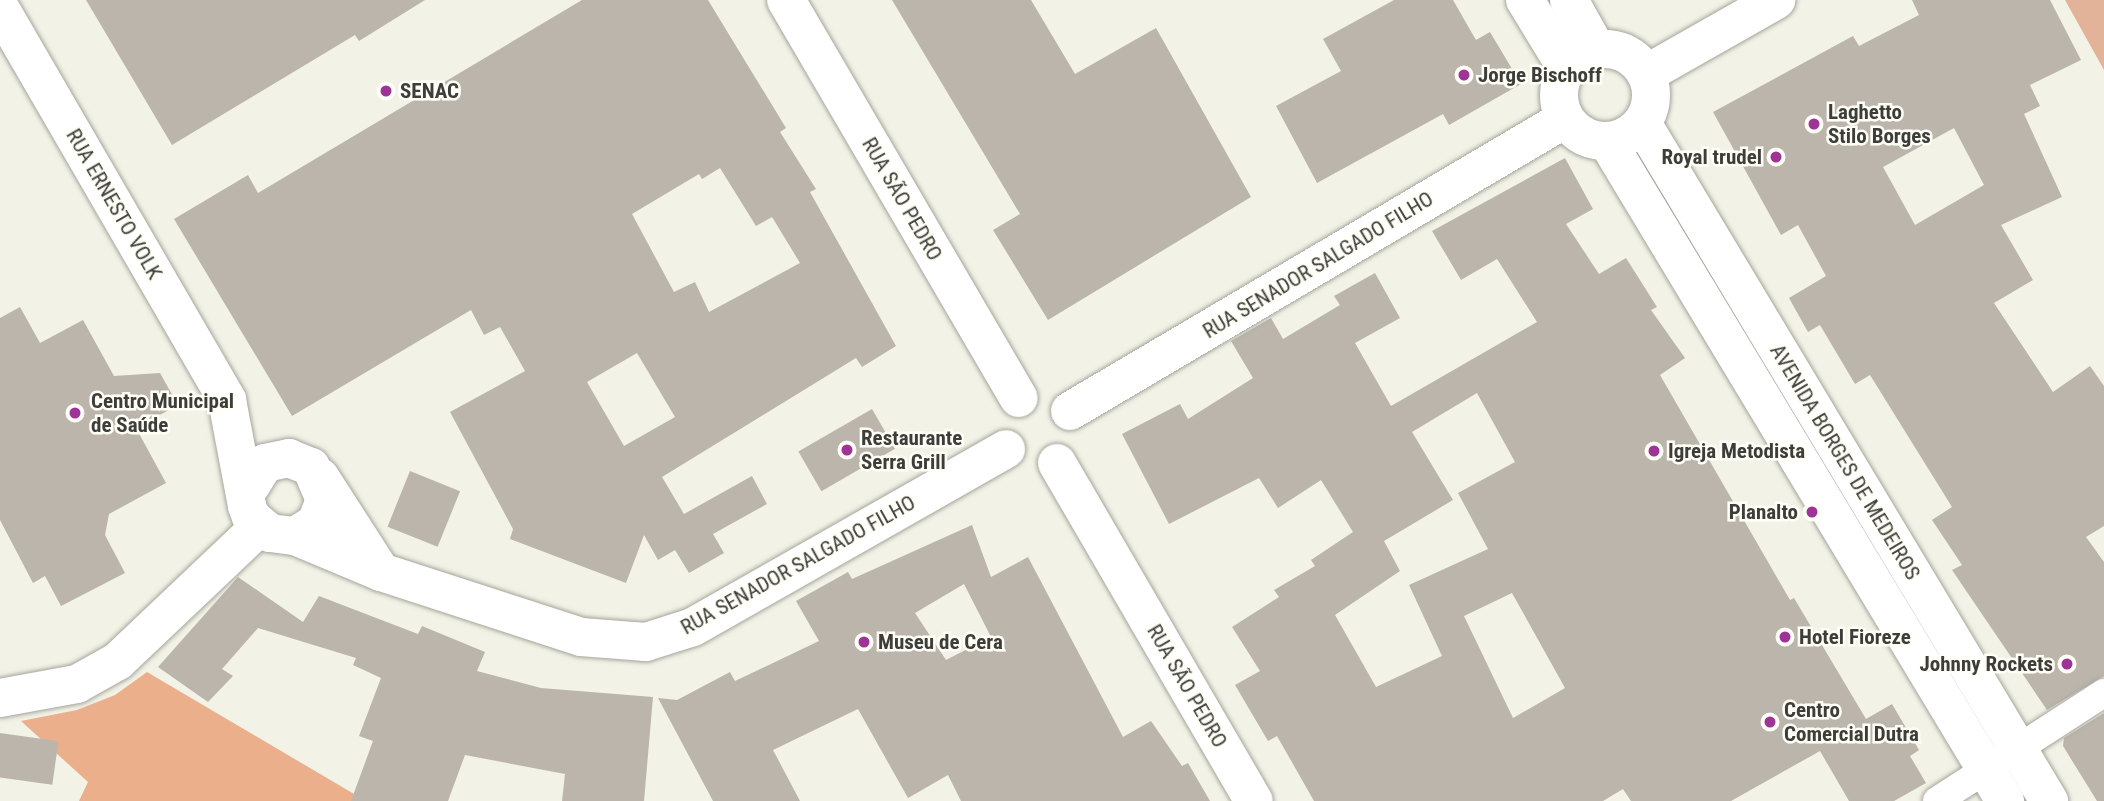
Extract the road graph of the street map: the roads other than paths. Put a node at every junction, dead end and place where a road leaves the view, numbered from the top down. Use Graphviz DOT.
graph roads {
  1 [pos="786,0"];
  2 [pos="1525,0"];
  3 [pos="1569,0"];
  4 [pos="1776,0"];
  5 [pos="0,8"];
  6 [pos="1582,59"];
  7 [pos="1646,74"];
  8 [pos="1565,119"];
  9 [pos="1642,123"];
  10 [pos="1607,141"];
  11 [pos="1018,398"];
  12 [pos="227,401"];
  13 [pos="1070,411"];
  14 [pos="1006,449"];
  15 [pos="1057,463"];
  16 [pos="310,469"];
  17 [pos="267,519"];
  18 [pos="381,572"];
  19 [pos="2104,693"];
  20 [pos="0,698"];
  21 [pos="2003,773"];
  22 [pos="1254,801"];
  23 [pos="1937,801"];
  24 [pos="2049,801"];
  1 -- 11 [label="street, RUA SÃO PEDRO"];
  2 -- 6 [label="street"];
  3 -- 6 [label="street"];
  4 -- 7 [label="street"];
  5 -- 12 [label="street, RUA ERNESTO VOLK"];
  6 -- 7 [label="street"];
  6 -- 8 [label="street"];
  7 -- 9 [label="street"];
  8 -- 10 [label="street"];
  8 -- 13 [label="street, RUA SENADOR SALGADO FILHO"];
  9 -- 10 [label="street"];
  9 -- 21 [label="street, AVENIDA BORGES DE MEDEIROS"];
  10 -- 21 [label="street, AVENIDA BORGES DE MEDEIROS"];
  11 -- 13 [label="street"];
  11 -- 14 [label="street"];
  12 -- 16 [label="street, RUA ERNESTO VOLK"];
  12 -- 17 [label="street, RUA ERNESTO VOLK"];
  13 -- 15 [label="street"];
  14 -- 15 [label="street"];
  14 -- 18 [label="street, RUA SENADOR SALGADO FILHO"];
  15 -- 22 [label="street, RUA SÃO PEDRO"];
  16 -- 17 [label="street"];
  16 -- 17 [label="street"];
  16 -- 18 [label="street"];
  17 -- 18 [label="street, RUA SENADOR SALGADO FILHO"];
  17 -- 20 [label="street"];
  19 -- 21 [label="street"];
  21 -- 23 [label="street"];
  21 -- 24 [label="street, AVENIDA BORGES DE MEDEIROS"];
}
